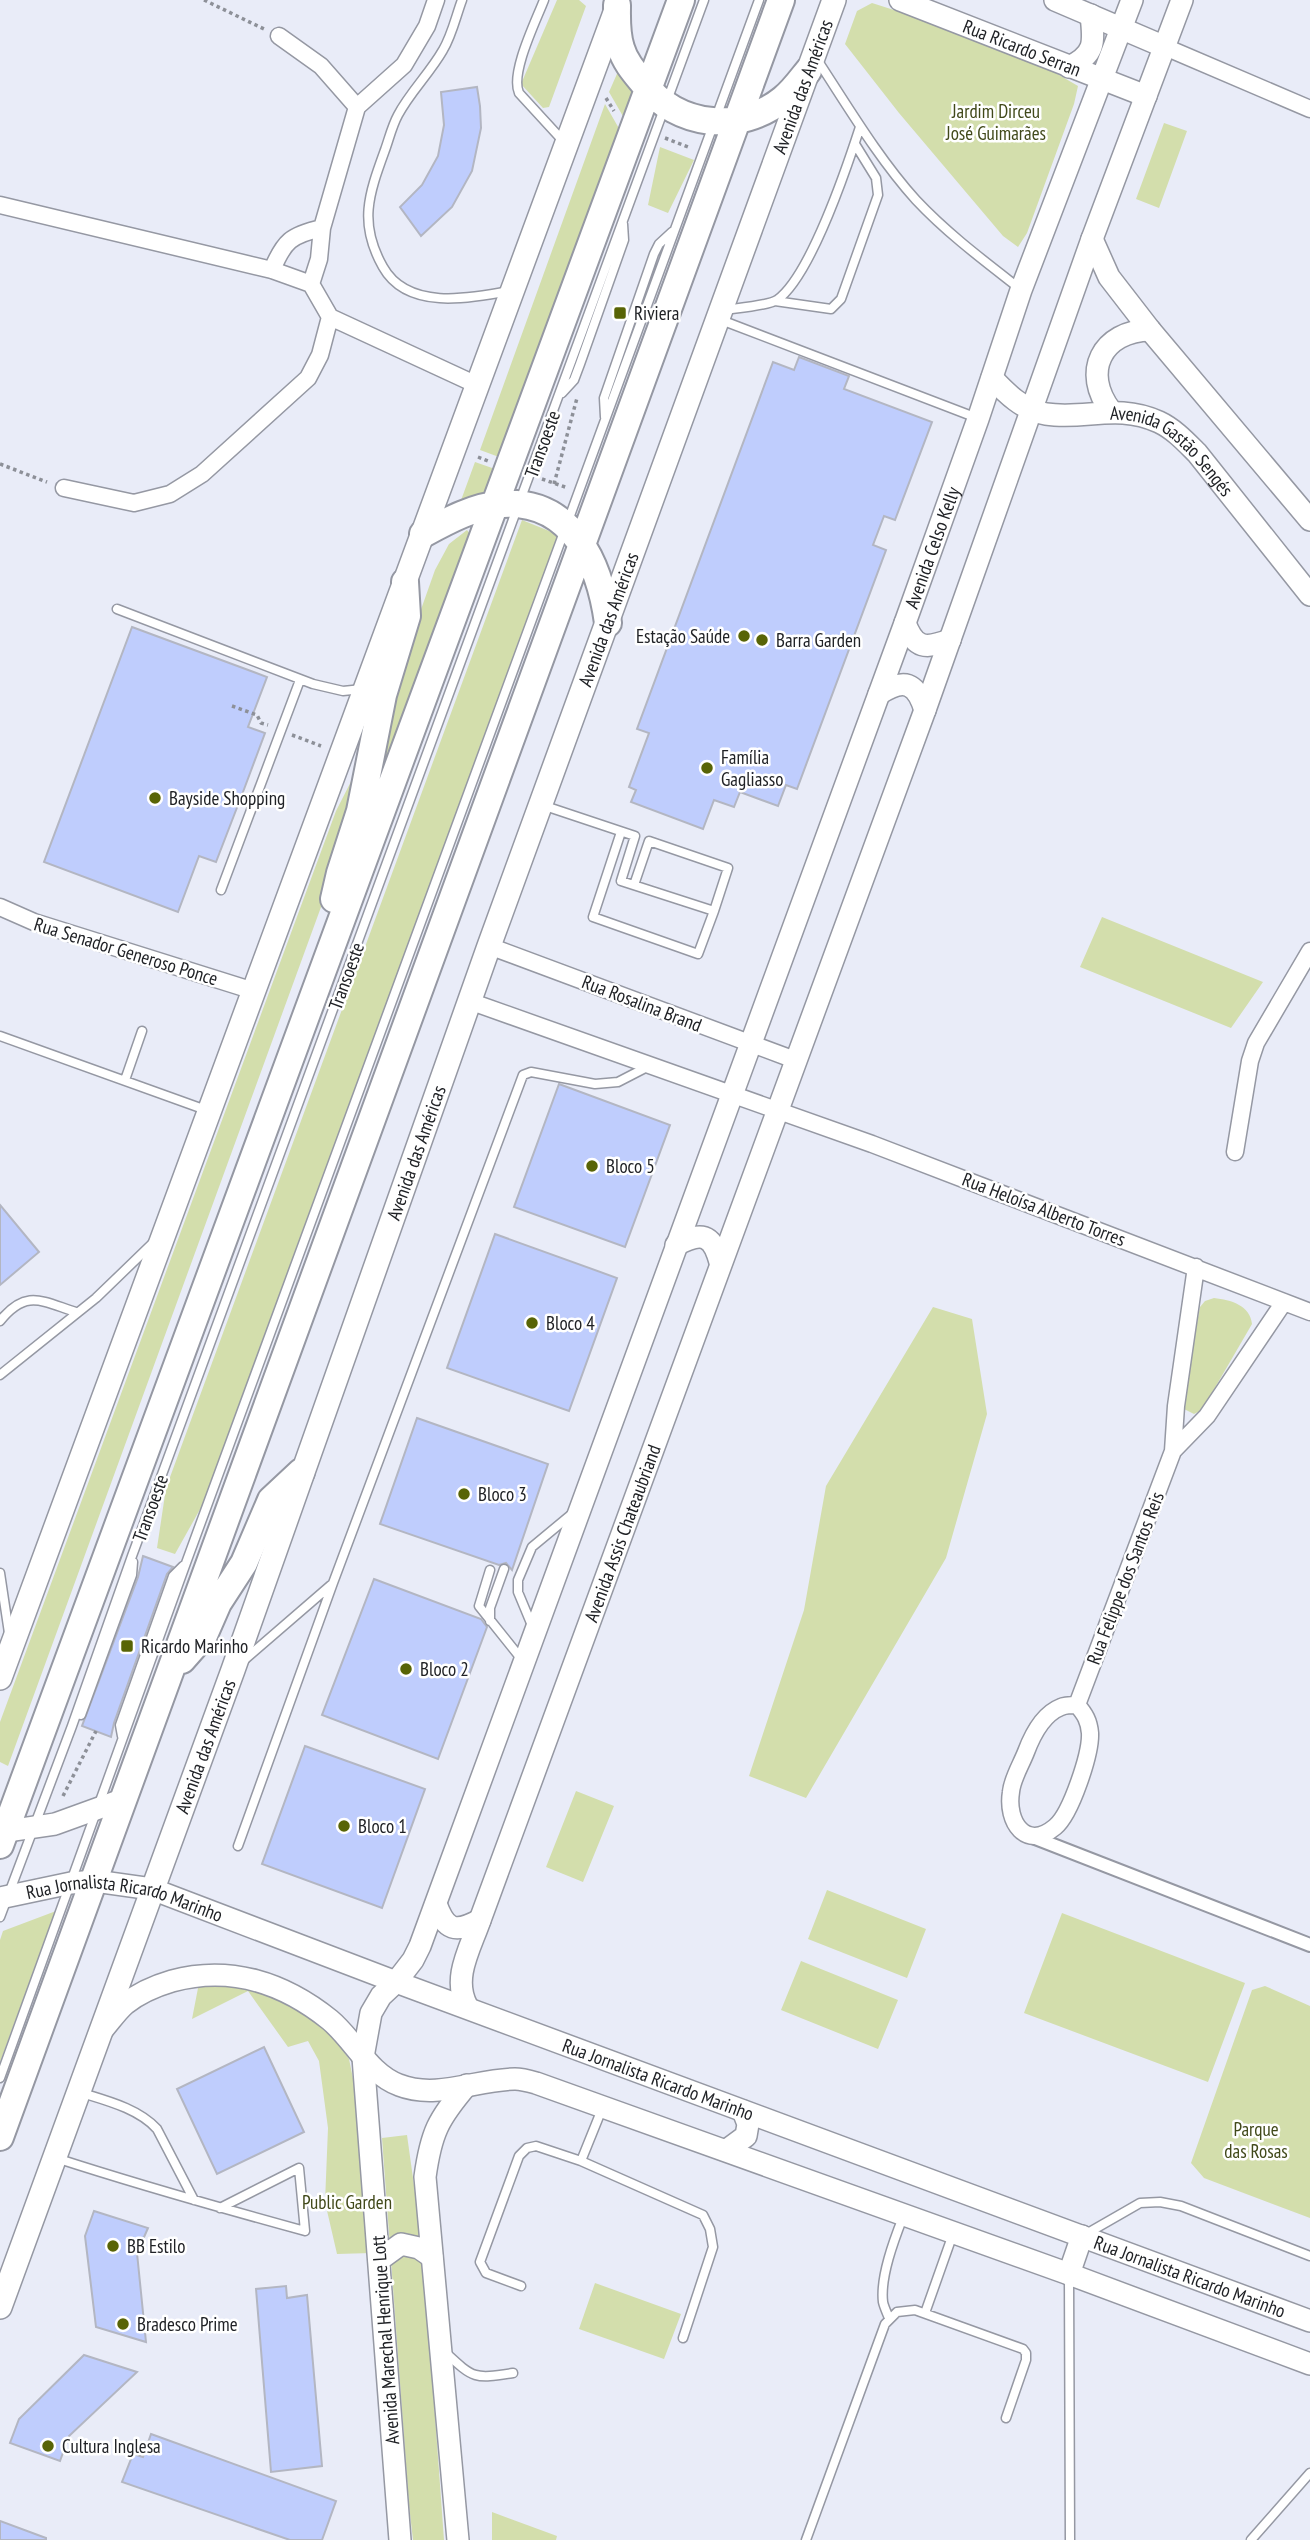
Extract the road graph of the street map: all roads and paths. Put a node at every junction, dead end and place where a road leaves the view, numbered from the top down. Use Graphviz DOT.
graph roads {
  1 [pos="204,0"];
  2 [pos="436,0"];
  3 [pos="462,0"];
  4 [pos="544,0"];
  5 [pos="681,0"];
  6 [pos="705,0"];
  7 [pos="759,0"];
  8 [pos="781,0"];
  9 [pos="834,0"];
  10 [pos="900,0"];
  11 [pos="1055,0"];
  12 [pos="1132,0"];
  13 [pos="1182,0"];
  14 [pos="618,3"];
  15 [pos="1091,15"];
  16 [pos="1121,29"];
  17 [pos="279,36"];
  18 [pos="1165,47"];
  19 [pos="811,63"];
  20 [pos="1069,67"];
  21 [pos="1102,80"];
  22 [pos="1146,96"];
  23 [pos="657,98"];
  24 [pos="357,107"];
  25 [pos="1310,109"];
  26 [pos="726,120"];
  27 [pos="860,127"];
  28 [pos="660,136"];
  29 [pos="855,144"];
  30 [pos="566,145"];
  31 [pos="698,150"];
  32 [pos="0,203"];
  33 [pos="322,228"];
  34 [pos="1092,239"];
  35 [pos="272,270"];
  36 [pos="311,284"];
  37 [pos="513,290"];
  38 [pos="1021,290"];
  39 [pos="775,301"];
  40 [pos="720,314"];
  41 [pos="330,317"];
  42 [pos="1150,330"];
  43 [pos="992,378"];
  44 [pos="477,385"];
  45 [pos="579,393"];
  46 [pos="1031,410"];
  47 [pos="1111,411"];
  48 [pos="978,419"];
  49 [pos="0,464"];
  50 [pos="536,477"];
  51 [pos="555,484"];
  52 [pos="64,488"];
  53 [pos="573,490"];
  54 [pos="507,505"];
  55 [pos="1310,520"];
  56 [pos="423,534"];
  57 [pos="575,535"];
  58 [pos="405,582"];
  59 [pos="1310,595"];
  60 [pos="117,609"];
  61 [pos="905,623"];
  62 [pos="608,624"];
  63 [pos="950,640"];
  64 [pos="300,680"];
  65 [pos="365,689"];
  66 [pos="879,694"];
  67 [pos="925,710"];
  68 [pos="542,805"];
  69 [pos="621,832"];
  70 [pos="634,885"];
  71 [pos="221,890"];
  72 [pos="0,907"];
  73 [pos="714,911"];
  74 [pos="334,940"];
  75 [pos="489,946"];
  76 [pos="1310,951"];
  77 [pos="254,991"];
  78 [pos="469,1001"];
  79 [pos="142,1031"];
  80 [pos="0,1036"];
  81 [pos="750,1044"];
  82 [pos="795,1060"];
  83 [pos="649,1066"];
  84 [pos="125,1080"];
  85 [pos="731,1096"];
  86 [pos="209,1111"];
  87 [pos="776,1111"];
  88 [pos="1235,1152"];
  89 [pos="164,1233"];
  90 [pos="676,1245"];
  91 [pos="720,1262"];
  92 [pos="1196,1267"];
  93 [pos="1284,1302"];
  94 [pos="76,1312"];
  95 [pos="1310,1312"];
  96 [pos="0,1321"];
  97 [pos="0,1375"];
  98 [pos="1173,1451"];
  99 [pos="301,1472"];
  100 [pos="581,1507"];
  101 [pos="504,1569"];
  102 [pos="490,1570"];
  103 [pos="0,1577"];
  104 [pos="333,1583"];
  105 [pos="490,1621"];
  106 [pos="535,1632"];
  107 [pos="11,1648"];
  108 [pos="524,1662"];
  109 [pos="233,1670"];
  110 [pos="171,1672"];
  111 [pos="0,1678"];
  112 [pos="1077,1705"];
  113 [pos="96,1731"];
  114 [pos="63,1796"];
  115 [pos="124,1799"];
  116 [pos="97,1810"];
  117 [pos="34,1828"];
  118 [pos="1027,1835"];
  119 [pos="2,1836"];
  120 [pos="239,1846"];
  121 [pos="83,1882"];
  122 [pos="152,1889"];
  123 [pos="4,1897"];
  124 [pos="436,1904"];
  125 [pos="0,1917"];
  126 [pos="480,1920"];
  127 [pos="1310,1945"];
  128 [pos="396,1982"];
  129 [pos="467,2006"];
  130 [pos="101,2033"];
  131 [pos="363,2057"];
  132 [pos="0,2078"];
  133 [pos="467,2085"];
  134 [pos="79,2092"];
  135 [pos="603,2106"];
  136 [pos="743,2111"];
  137 [pos="0,2137"];
  138 [pos="727,2150"];
  139 [pos="55,2158"];
  140 [pos="581,2161"];
  141 [pos="194,2200"];
  142 [pos="220,2208"];
  143 [pos="904,2214"];
  144 [pos="954,2232"];
  145 [pos="1082,2235"];
  146 [pos="1310,2256"];
  147 [pos="432,2257"];
  148 [pos="379,2260"];
  149 [pos="1069,2274"];
  150 [pos="521,2286"];
  151 [pos="0,2308"];
  152 [pos="925,2313"];
  153 [pos="889,2318"];
  154 [pos="1310,2321"];
  155 [pos="683,2338"];
  156 [pos="441,2348"];
  157 [pos="1310,2364"];
  158 [pos="513,2373"];
  159 [pos="1006,2418"];
  160 [pos="1310,2473"];
  161 [pos="400,2540"];
  162 [pos="458,2540"];
  163 [pos="806,2540"];
  164 [pos="1070,2540"];
  165 [pos="1251,2540"];
  1 -- 17 [label="path"];
  2 -- 24 [label="street"];
  3 -- 37 [label="lane"];
  4 -- 30 [label="lane"];
  5 -- 23 [label="highway"];
  6 -- 23 [label="lane, Transoeste"];
  7 -- 26 [label="lane"];
  8 -- 26 [label="highway"];
  9 -- 19 [label="main road, Avenida das Américas"];
  10 -- 20 [label="street, Rua Ricardo Serran"];
  11 -- 15 [label="street"];
  12 -- 16 [label="street, Avenida Celso Kelly"];
  13 -- 18 [label="street"];
  14 -- 23 [label="highway"];
  14 -- 30 [label="main road"];
  15 -- 16 [label="street"];
  15 -- 20 [label="street"];
  16 -- 18 [label="street"];
  16 -- 21 [label="street, Avenida Celso Kelly"];
  17 -- 24 [label="street"];
  18 -- 22 [label="street"];
  18 -- 25 [label="street"];
  19 -- 26 [label="highway"];
  19 -- 27 [label="lane"];
  19 -- 40 [label="main road, Avenida das Américas"];
  20 -- 21 [label="street, Rua Ricardo Serran"];
  21 -- 22 [label="street, Rua Ricardo Serran"];
  21 -- 38 [label="street, Avenida Celso Kelly"];
  22 -- 34 [label="street"];
  23 -- 26 [label="highway"];
  23 -- 54 [label="highway"];
  23 -- 54 [label="lane, Transoeste"];
  24 -- 33 [label="street"];
  26 -- 57 [label="highway"];
  26 -- 57 [label="lane"];
  27 -- 29 [label="lane"];
  27 -- 38 [label="lane"];
  28 -- 31 [label="path"];
  29 -- 39 [label="lane"];
  29 -- 39 [label="lane"];
  30 -- 37 [label="main road"];
  32 -- 35 [label="street"];
  33 -- 35 [label="street"];
  33 -- 36 [label="street"];
  34 -- 42 [label="street"];
  34 -- 46 [label="street"];
  35 -- 36 [label="street"];
  36 -- 41 [label="street"];
  37 -- 44 [label="main road"];
  38 -- 43 [label="street, Avenida Celso Kelly"];
  39 -- 40 [label="lane"];
  40 -- 48 [label="lane"];
  40 -- 62 [label="main road, Avenida das Américas"];
  41 -- 44 [label="street"];
  41 -- 52 [label="street"];
  42 -- 47 [label="street"];
  42 -- 55 [label="street"];
  43 -- 46 [label="street"];
  43 -- 48 [label="street, Avenida Celso Kelly"];
  44 -- 56 [label="main road"];
  45 -- 51 [label="path"];
  46 -- 47 [label="street, Avenida Gastão Sengés"];
  46 -- 63 [label="street"];
  47 -- 59 [label="street, Avenida Gastão Sengés"];
  48 -- 61 [label="street, Avenida Celso Kelly"];
  49 -- 52 [label="path"];
  50 -- 51 [label="path"];
  51 -- 53 [label="path"];
  54 -- 56 [label="highway"];
  54 -- 57 [label="highway"];
  54 -- 74 [label="highway"];
  54 -- 117 [label="lane, Transoeste"];
  56 -- 58 [label="main road"];
  57 -- 62 [label="highway"];
  57 -- 110 [label="highway"];
  57 -- 116 [label="lane"];
  58 -- 65 [label="main road"];
  58 -- 74 [label="highway"];
  60 -- 64 [label="lane"];
  61 -- 63 [label="street"];
  61 -- 66 [label="street, Avenida Celso Kelly"];
  62 -- 68 [label="main road, Avenida das Américas"];
  63 -- 67 [label="street"];
  64 -- 65 [label="lane"];
  64 -- 71 [label="lane"];
  65 -- 77 [label="main road"];
  66 -- 67 [label="street"];
  66 -- 81 [label="street, Avenida Celso Kelly"];
  67 -- 82 [label="street"];
  68 -- 69 [label="lane"];
  68 -- 75 [label="main road, Avenida das Américas"];
  69 -- 70 [label="lane"];
  69 -- 73 [label="lane"];
  70 -- 73 [label="lane"];
  70 -- 73 [label="lane"];
  72 -- 77 [label="street, Rua Senador Generoso Ponce"];
  74 -- 119 [label="highway"];
  75 -- 78 [label="main road, Avenida das Américas"];
  75 -- 81 [label="street, Rua Rosalina Brand"];
  76 -- 88 [label="street"];
  77 -- 86 [label="main road"];
  78 -- 83 [label="street"];
  78 -- 99 [label="main road, Avenida das Américas"];
  79 -- 84 [label="lane"];
  80 -- 84 [label="lane"];
  81 -- 82 [label="street, Rua Rosalina Brand"];
  81 -- 85 [label="street, Avenida Celso Kelly"];
  82 -- 87 [label="street, Avenida Assis Chateaubriand"];
  83 -- 85 [label="street"];
  83 -- 104 [label="lane"];
  84 -- 86 [label="lane"];
  85 -- 87 [label="street"];
  85 -- 90 [label="street"];
  86 -- 89 [label="main road"];
  87 -- 91 [label="street, Avenida Assis Chateaubriand"];
  87 -- 92 [label="street, Rua Heloísa Alberto Torres"];
  89 -- 94 [label="lane"];
  89 -- 107 [label="main road"];
  90 -- 91 [label="street"];
  90 -- 100 [label="street"];
  91 -- 126 [label="street, Avenida Assis Chateaubriand"];
  92 -- 93 [label="street, Rua Heloísa Alberto Torres"];
  92 -- 98 [label="street, Rua Felippe dos Santos Reis"];
  93 -- 95 [label="street, Rua Heloísa Alberto Torres"];
  93 -- 98 [label="street, Rua Felippe dos Santos Reis"];
  94 -- 96 [label="lane"];
  94 -- 97 [label="lane"];
  98 -- 112 [label="street, Rua Felippe dos Santos Reis"];
  99 -- 109 [label="main road, Avenida das Américas"];
  99 -- 110 [label="highway"];
  100 -- 106 [label="street"];
  100 -- 106 [label="lane"];
  101 -- 105 [label="lane"];
  102 -- 105 [label="lane"];
  103 -- 107 [label="lane"];
  104 -- 109 [label="lane"];
  104 -- 120 [label="lane"];
  105 -- 108 [label="lane"];
  106 -- 108 [label="street"];
  107 -- 111 [label="main road"];
  108 -- 124 [label="street"];
  109 -- 122 [label="main road, Avenida das Américas"];
  110 -- 115 [label="highway"];
  112 -- 118 [label="street"];
  112 -- 118 [label="street"];
  113 -- 114 [label="path"];
  115 -- 116 [label="street"];
  115 -- 121 [label="highway"];
  116 -- 117 [label="street"];
  116 -- 121 [label="lane"];
  117 -- 119 [label="street"];
  117 -- 123 [label="lane, Transoeste"];
  118 -- 127 [label="street"];
  121 -- 122 [label="street, Rua Jornalista Ricardo Marinho"];
  121 -- 123 [label="street, Rua Jornalista Ricardo Marinho"];
  121 -- 132 [label="lane"];
  121 -- 137 [label="highway"];
  122 -- 128 [label="street, Rua Jornalista Ricardo Marinho"];
  122 -- 130 [label="main road, Avenida das Américas"];
  123 -- 125 [label="lane, Transoeste"];
  124 -- 126 [label="street"];
  124 -- 128 [label="street"];
  126 -- 129 [label="street, Avenida Assis Chateaubriand"];
  128 -- 129 [label="street, Rua Jornalista Ricardo Marinho"];
  128 -- 131 [label="street, Avenida Marechal Henrique Lott"];
  129 -- 136 [label="street, Rua Jornalista Ricardo Marinho"];
  130 -- 131 [label="street, Rua Jornalista Ricardo Marinho"];
  130 -- 134 [label="main road, Avenida das Américas"];
  131 -- 133 [label="street, Rua Jornalista Ricardo Marinho"];
  131 -- 148 [label="street, Avenida Marechal Henrique Lott"];
  133 -- 135 [label="street, Rua Jornalista Ricardo Marinho"];
  133 -- 147 [label="street"];
  134 -- 139 [label="main road, Avenida das Américas"];
  134 -- 141 [label="lane"];
  135 -- 138 [label="street, Rua Jornalista Ricardo Marinho"];
  135 -- 140 [label="lane"];
  136 -- 138 [label="street"];
  136 -- 145 [label="street, Rua Jornalista Ricardo Marinho"];
  138 -- 143 [label="street, Rua Jornalista Ricardo Marinho"];
  139 -- 141 [label="lane"];
  139 -- 151 [label="main road, Avenida das Américas"];
  140 -- 150 [label="lane"];
  140 -- 155 [label="lane"];
  141 -- 142 [label="lane"];
  142 -- 142 [label="lane"];
  143 -- 144 [label="street, Rua Jornalista Ricardo Marinho"];
  143 -- 153 [label="lane"];
  144 -- 149 [label="street, Rua Jornalista Ricardo Marinho"];
  144 -- 152 [label="lane"];
  145 -- 146 [label="lane"];
  145 -- 149 [label="street"];
  145 -- 154 [label="street, Rua Jornalista Ricardo Marinho"];
  147 -- 148 [label="street"];
  147 -- 156 [label="street"];
  148 -- 161 [label="street, Avenida Marechal Henrique Lott"];
  149 -- 157 [label="street, Rua Jornalista Ricardo Marinho"];
  149 -- 164 [label="lane"];
  152 -- 153 [label="lane"];
  152 -- 159 [label="lane"];
  153 -- 163 [label="lane"];
  156 -- 158 [label="lane"];
  156 -- 162 [label="street"];
  160 -- 165 [label="lane"];
}
